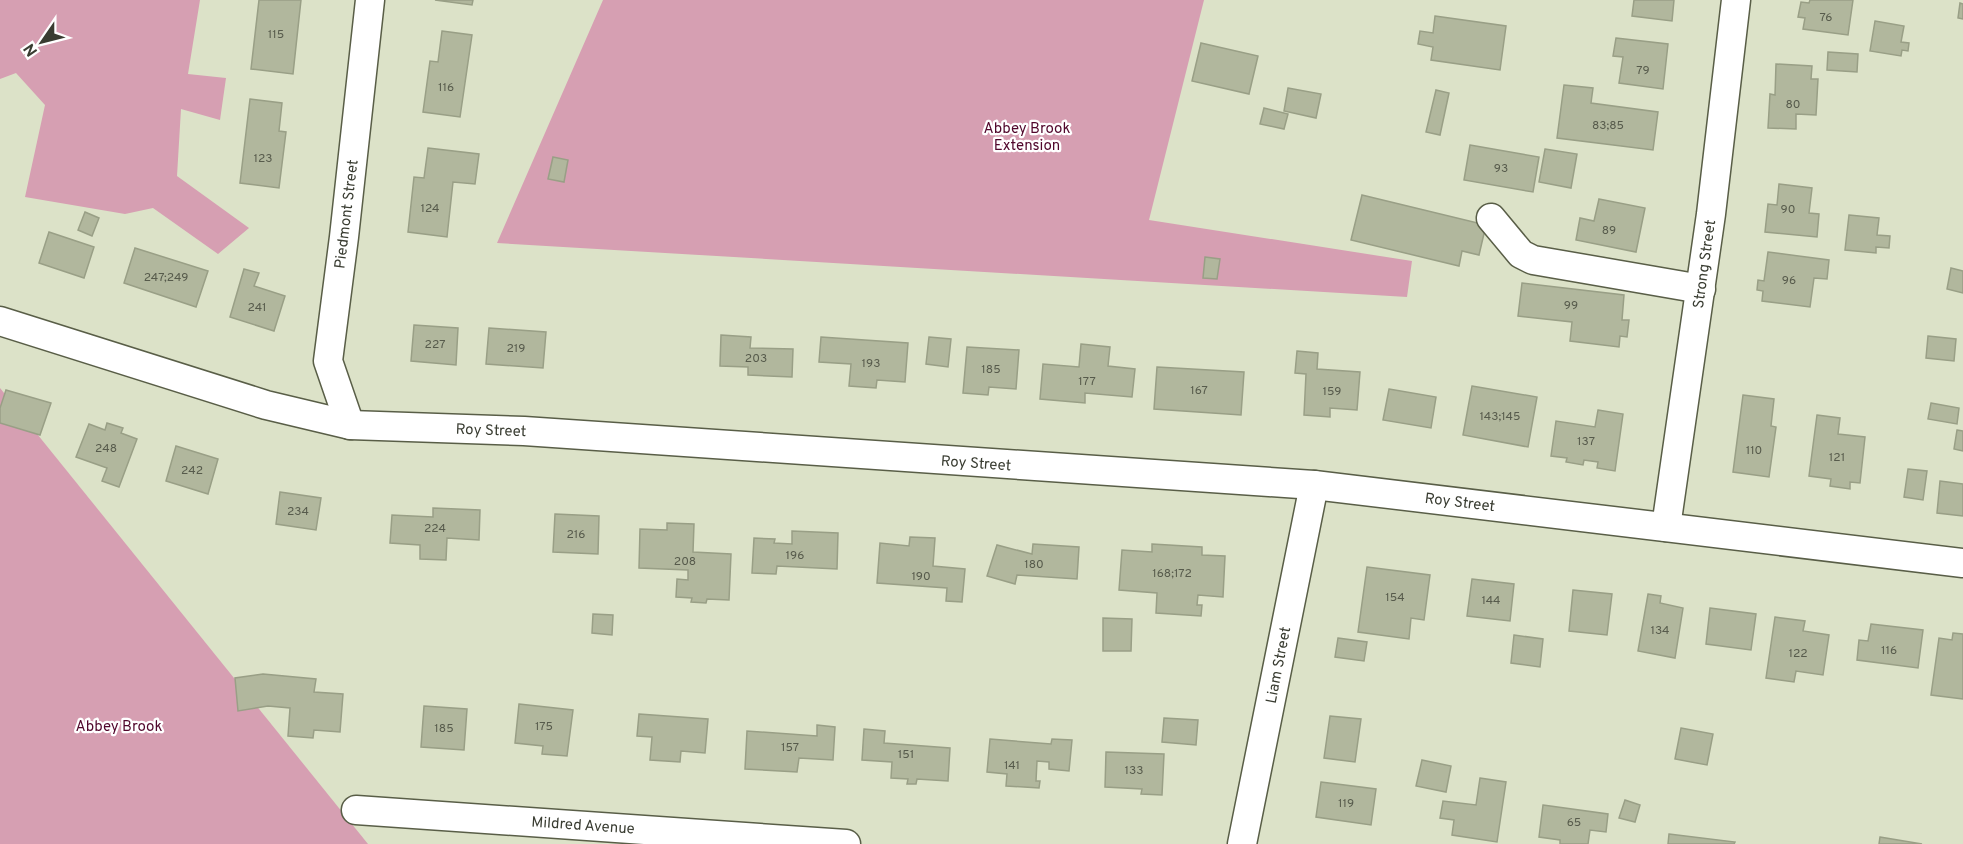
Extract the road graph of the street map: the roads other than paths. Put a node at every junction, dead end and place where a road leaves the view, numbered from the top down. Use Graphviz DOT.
graph roads {
  1 [pos="370,0"];
  2 [pos="1736,0"];
  3 [pos="1491,218"];
  4 [pos="1701,289"];
  5 [pos="0,321"];
  6 [pos="350,425"];
  7 [pos="1314,485"];
  8 [pos="1666,527"];
  9 [pos="1963,563"];
  10 [pos="356,810"];
  11 [pos="846,844"];
  12 [pos="1242,844"];
  1 -- 6 [label="street, Piedmont Street"];
  2 -- 4 [label="street, Strong Street"];
  3 -- 4 [label="street"];
  4 -- 8 [label="street, Strong Street"];
  5 -- 6 [label="street, Roy Street"];
  6 -- 7 [label="street, Roy Street"];
  7 -- 8 [label="street, Roy Street"];
  7 -- 12 [label="street, Liam Street"];
  8 -- 9 [label="street, Roy Street"];
  10 -- 11 [label="street, Mildred Avenue"];
}
